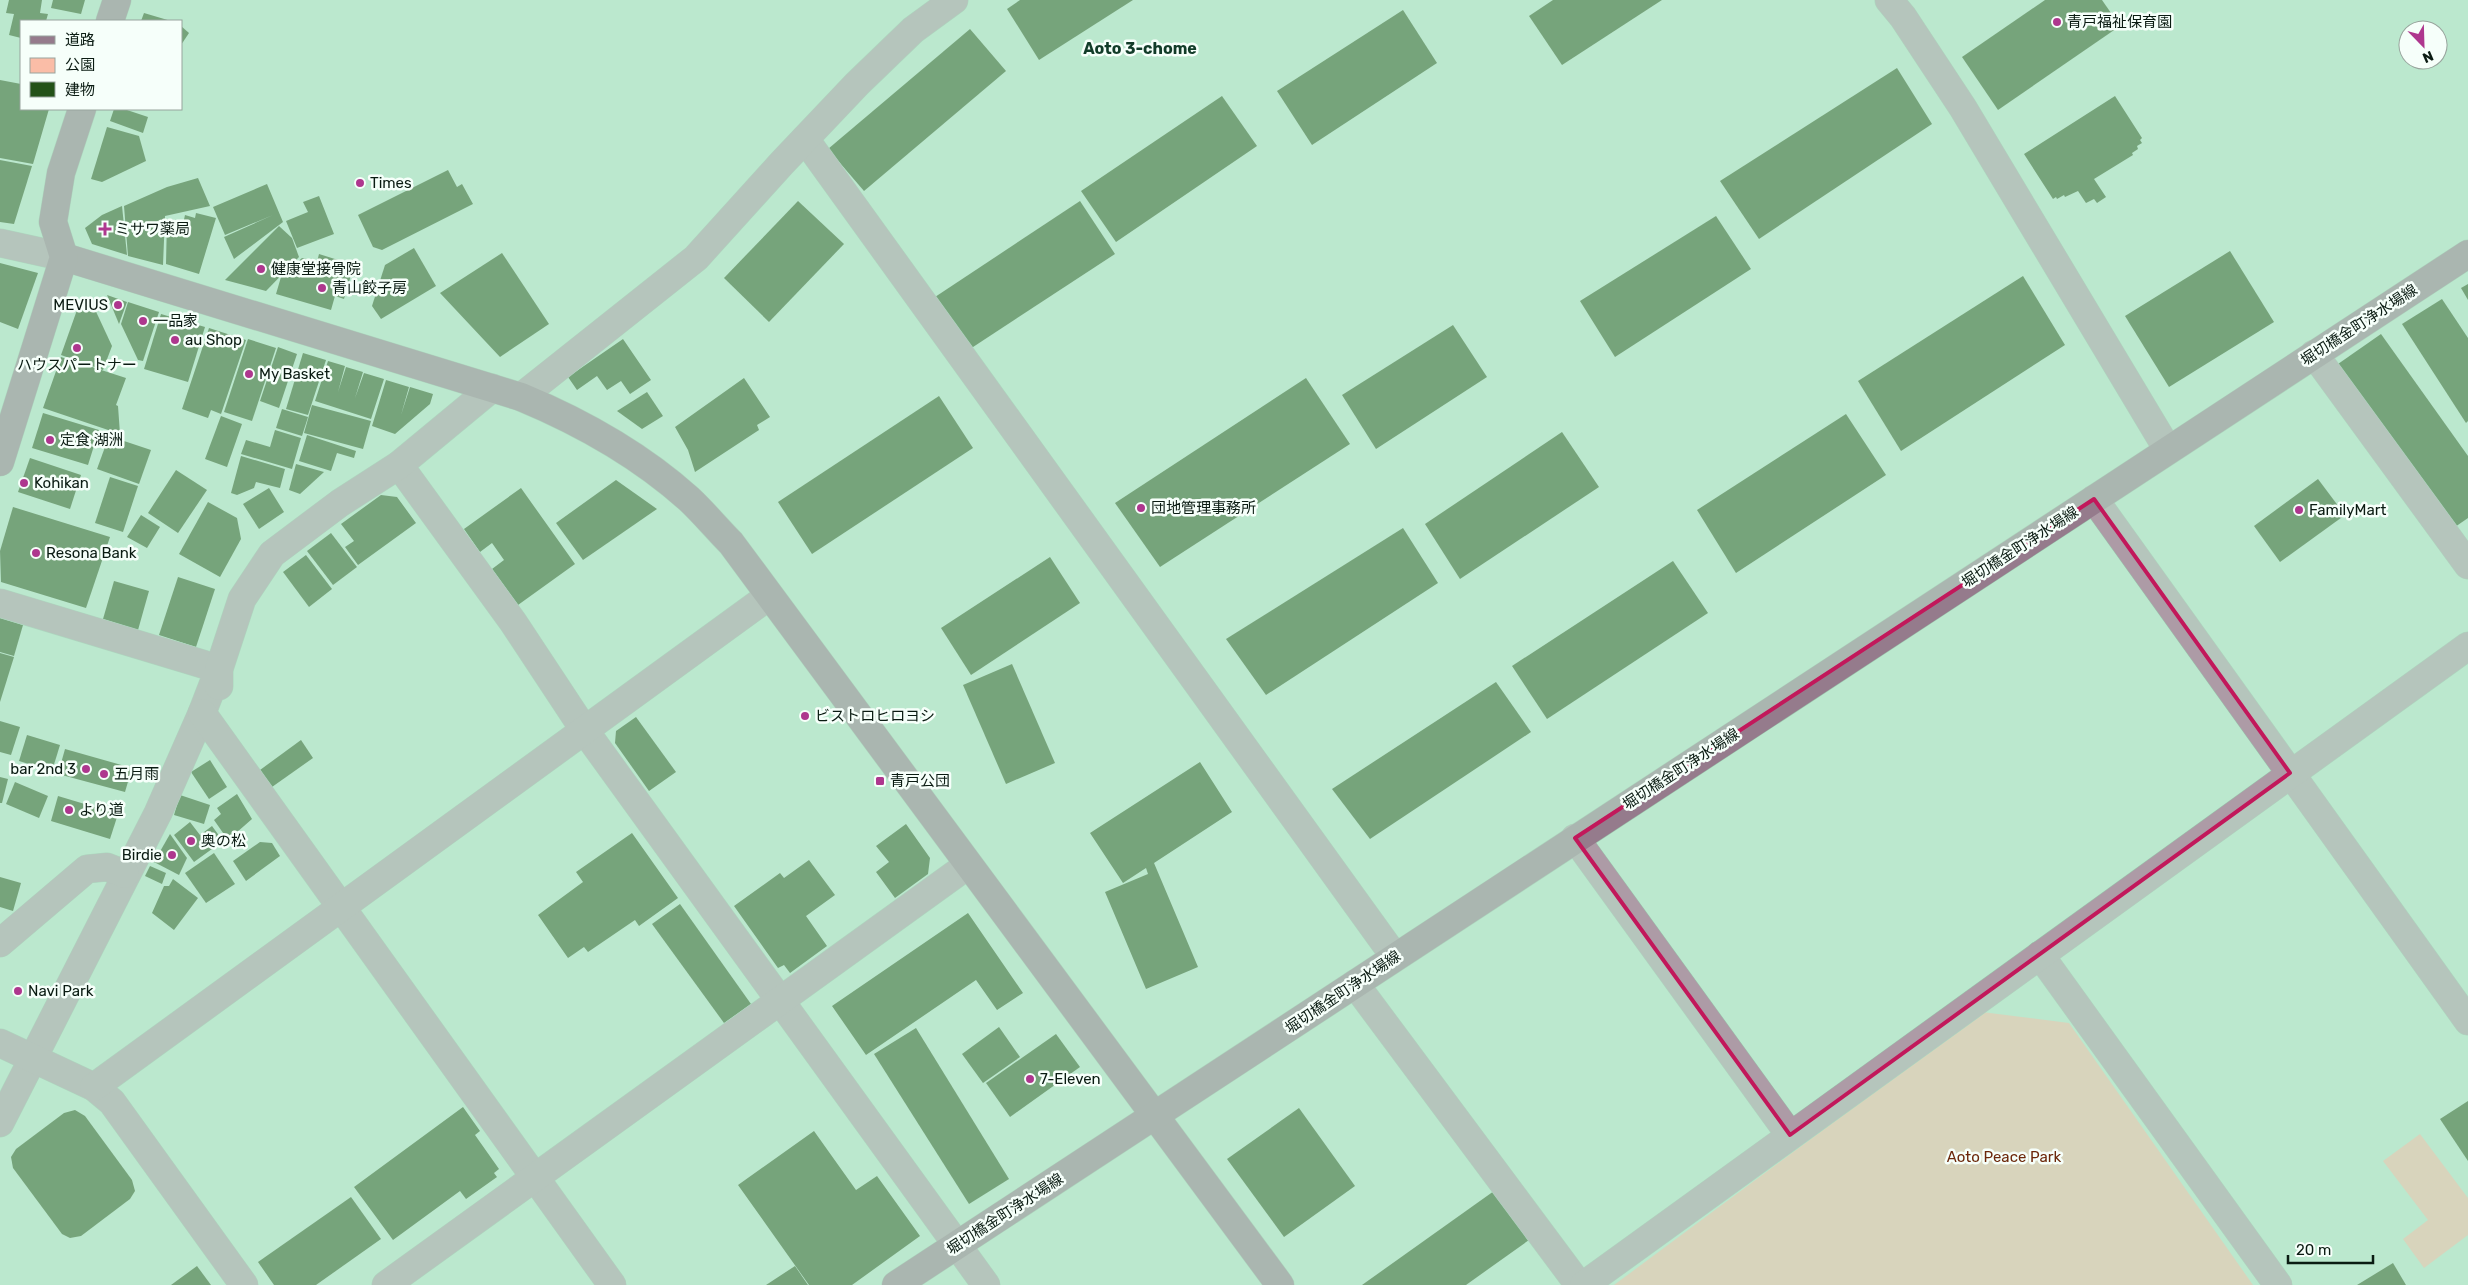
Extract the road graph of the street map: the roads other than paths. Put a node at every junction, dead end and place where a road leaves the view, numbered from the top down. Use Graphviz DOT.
graph roads {
  1 [pos="117,0"];
  2 [pos="954,0"];
  3 [pos="1889,0"];
  4 [pos="110,20"];
  5 [pos="82,110"];
  6 [pos="805,139"];
  7 [pos="0,244"];
  8 [pos="2468,254"];
  9 [pos="64,256"];
  10 [pos="2314,354"];
  11 [pos="492,388"];
  12 [pos="521,397"];
  13 [pos="2168,450"];
  14 [pos="0,462"];
  15 [pos="399,465"];
  16 [pos="2094,499"];
  17 [pos="2468,566"];
  18 [pos="769,596"];
  19 [pos="0,603"];
  20 [pos="2468,646"];
  21 [pos="219,669"];
  22 [pos="210,724"];
  23 [pos="585,731"];
  24 [pos="2290,773"];
  25 [pos="1575,838"];
  26 [pos="968,865"];
  27 [pos="125,874"];
  28 [pos="340,906"];
  29 [pos="0,943"];
  30 [pos="2040,955"];
  31 [pos="1394,958"];
  32 [pos="1355,984"];
  33 [pos="781,1001"];
  34 [pos="2468,1021"];
  35 [pos="0,1043"];
  36 [pos="33,1058"];
  37 [pos="94,1087"];
  38 [pos="1154,1117"];
  39 [pos="0,1123"];
  40 [pos="1790,1135"];
  41 [pos="534,1177"];
  42 [pos="957,1245"];
  43 [pos="244,1285"];
  44 [pos="386,1285"];
  45 [pos="612,1285"];
  46 [pos="896,1285"];
  47 [pos="986,1285"];
  48 [pos="1280,1285"];
  49 [pos="1579,1285"];
  50 [pos="1584,1285"];
  51 [pos="2278,1285"];
  1 -- 4 [label="street"];
  2 -- 6 [label="street"];
  3 -- 13 [label="street"];
  5 -- 9 [label="street"];
  6 -- 12 [label="street"];
  6 -- 31 [label="street"];
  7 -- 9 [label="street"];
  8 -- 10 [label="street, 堀切橋金町浄水場線"];
  9 -- 11 [label="street"];
  9 -- 14 [label="street"];
  10 -- 13 [label="street, 堀切橋金町浄水場線"];
  10 -- 17 [label="street"];
  11 -- 12 [label="street"];
  11 -- 15 [label="street"];
  12 -- 18 [label="street"];
  13 -- 16 [label="street, 堀切橋金町浄水場線"];
  15 -- 21 [label="street"];
  15 -- 23 [label="street"];
  16 -- 24 [label="street"];
  16 -- 25 [label="street, 堀切橋金町浄水場線"];
  18 -- 23 [label="street"];
  18 -- 26 [label="street"];
  19 -- 21 [label="street"];
  20 -- 24 [label="street"];
  21 -- 22 [label="street"];
  22 -- 27 [label="street"];
  22 -- 28 [label="street"];
  23 -- 28 [label="street"];
  23 -- 33 [label="street"];
  24 -- 30 [label="street"];
  24 -- 34 [label="street"];
  25 -- 31 [label="street, 堀切橋金町浄水場線"];
  25 -- 40 [label="street"];
  26 -- 33 [label="street"];
  26 -- 38 [label="street"];
  27 -- 29 [label="street"];
  27 -- 36 [label="street"];
  28 -- 37 [label="street"];
  28 -- 41 [label="street"];
  30 -- 40 [label="street"];
  30 -- 51 [label="street"];
  31 -- 32 [label="street, 堀切橋金町浄水場線"];
  32 -- 38 [label="street, 堀切橋金町浄水場線"];
  32 -- 49 [label="street"];
  33 -- 41 [label="street"];
  33 -- 42 [label="street"];
  35 -- 36 [label="street"];
  36 -- 37 [label="street"];
  36 -- 39 [label="street"];
  37 -- 43 [label="street"];
  38 -- 42 [label="street, 堀切橋金町浄水場線"];
  38 -- 48 [label="street"];
  40 -- 50 [label="street"];
  41 -- 44 [label="street"];
  41 -- 45 [label="street"];
  42 -- 46 [label="street, 堀切橋金町浄水場線"];
  42 -- 47 [label="street"];
}
